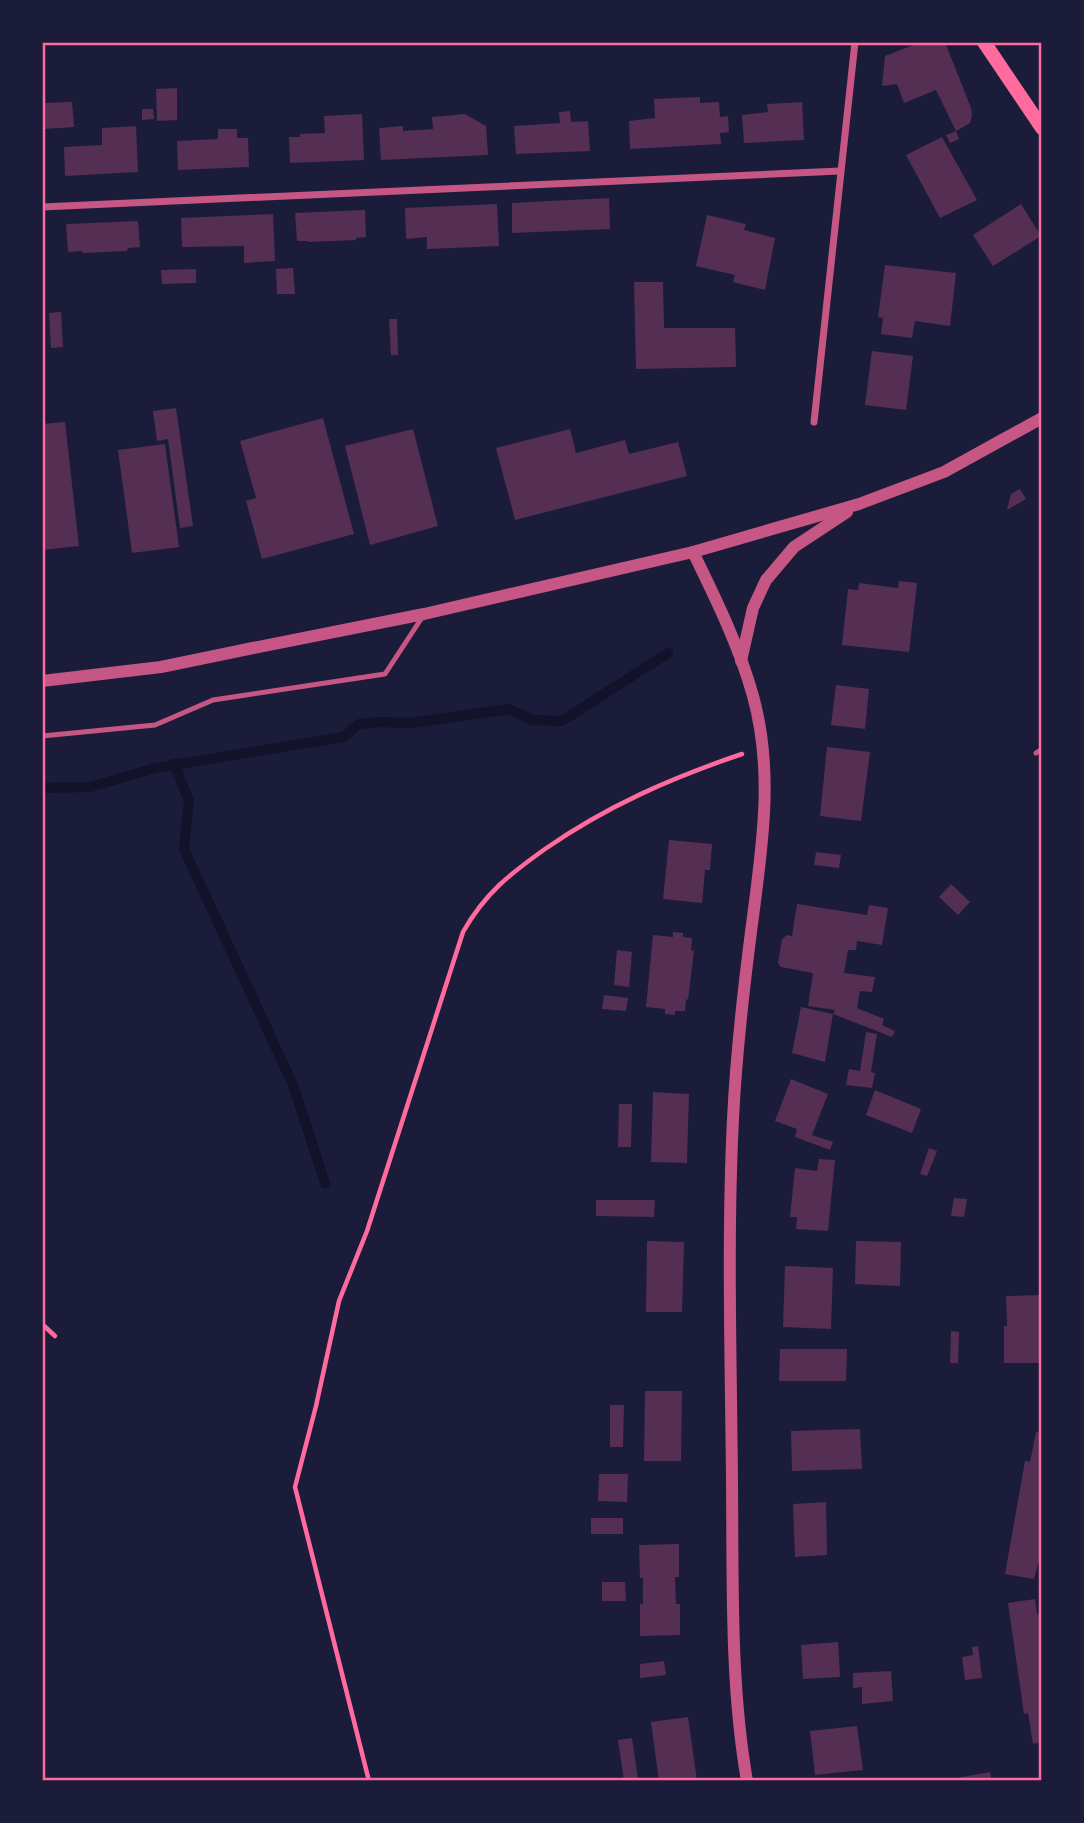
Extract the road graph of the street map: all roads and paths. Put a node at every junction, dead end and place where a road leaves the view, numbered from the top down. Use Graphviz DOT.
graph roads {
  1 [pos="855,42"];
  2 [pos="984,42"];
  3 [pos="1042,128"];
  4 [pos="840,171"];
  5 [pos="42,207"];
  6 [pos="1042,418"];
  7 [pos="814,422"];
  8 [pos="859,504"];
  9 [pos="693,552"];
  10 [pos="424,614"];
  11 [pos="741,662"];
  12 [pos="42,681"];
  13 [pos="42,736"];
  14 [pos="763,748"];
  15 [pos="42,1324"];
  16 [pos="55,1336"];
  17 [pos="369,1781"];
  18 [pos="747,1781"];
  1 -- 4 [label="street"];
  2 -- 3 [label="main road"];
  4 -- 5 [label="street"];
  4 -- 7 [label="street"];
  6 -- 8 [label="street"];
  8 -- 9 [label="street"];
  8 -- 11 [label="street"];
  9 -- 10 [label="street"];
  9 -- 11 [label="street"];
  10 -- 12 [label="street"];
  10 -- 13 [label="lane"];
  11 -- 14 [label="street"];
  14 -- 17 [label="path"];
  14 -- 18 [label="street"];
  15 -- 16 [label="path"];
}
